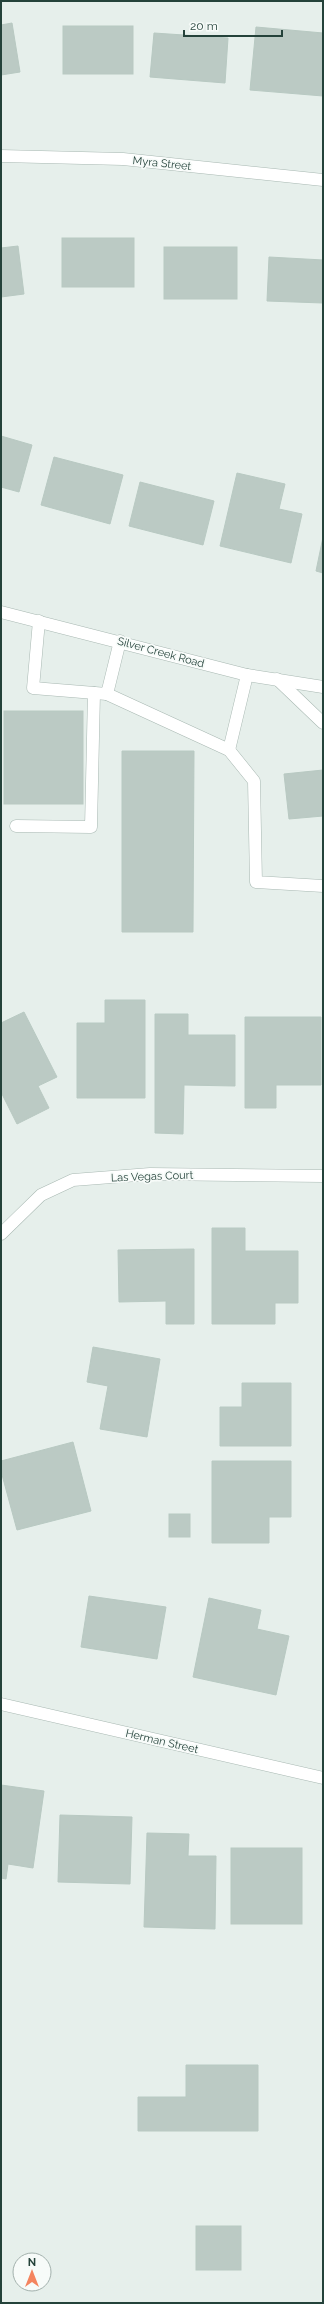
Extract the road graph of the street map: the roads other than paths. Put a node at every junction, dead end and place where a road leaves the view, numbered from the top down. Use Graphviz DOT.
graph roads {
  1 [pos="1,156"];
  2 [pos="323,180"];
  3 [pos="1,612"];
  4 [pos="39,621"];
  5 [pos="120,641"];
  6 [pos="248,675"];
  7 [pos="277,679"];
  8 [pos="323,687"];
  9 [pos="94,693"];
  10 [pos="107,694"];
  11 [pos="323,723"];
  12 [pos="229,750"];
  13 [pos="16,826"];
  14 [pos="323,886"];
  15 [pos="323,1176"];
  16 [pos="1,1234"];
  17 [pos="1,1704"];
  18 [pos="323,1778"];
  1 -- 2 [label="street, Myra Street"];
  3 -- 4 [label="street, Silver Creek Road"];
  4 -- 5 [label="street, Silver Creek Road"];
  4 -- 9 [label="street"];
  5 -- 6 [label="street, Silver Creek Road"];
  5 -- 10 [label="street"];
  6 -- 7 [label="street, Silver Creek Road"];
  6 -- 12 [label="street"];
  7 -- 8 [label="street, Silver Creek Road"];
  7 -- 11 [label="street"];
  9 -- 10 [label="street"];
  9 -- 13 [label="street"];
  10 -- 12 [label="street"];
  12 -- 14 [label="street"];
  15 -- 16 [label="street, Las Vegas Court"];
  17 -- 18 [label="street, Herman Street"];
}
